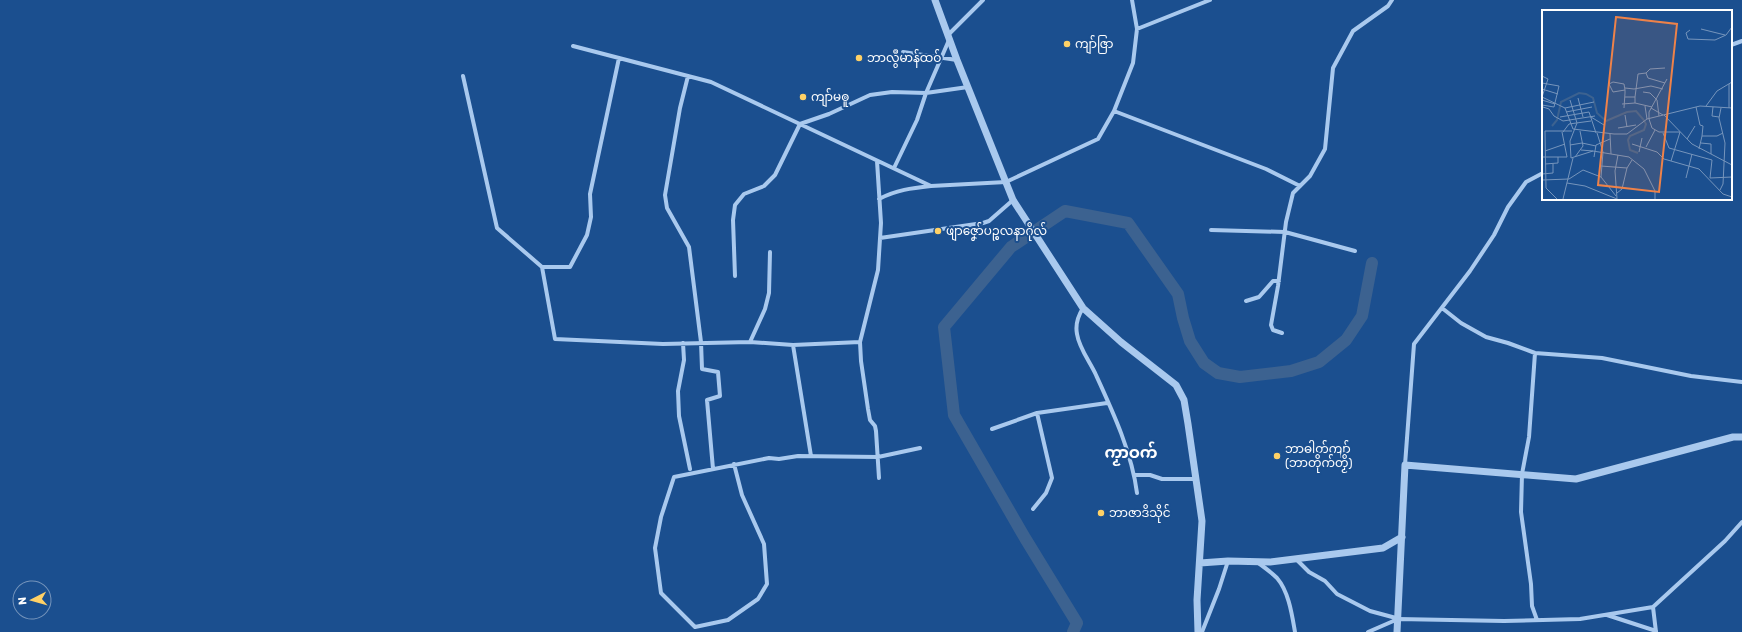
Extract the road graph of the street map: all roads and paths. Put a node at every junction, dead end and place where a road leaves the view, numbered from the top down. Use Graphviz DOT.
graph roads {
  1 [pos="935,0"];
  2 [pos="983,0"];
  3 [pos="1132,0"];
  4 [pos="1210,0"];
  5 [pos="1392,0"];
  6 [pos="1137,29"];
  7 [pos="949,38"];
  8 [pos="1742,41"];
  9 [pos="1732,45"];
  10 [pos="573,46"];
  11 [pos="903,52"];
  12 [pos="619,58"];
  13 [pos="940,58"];
  14 [pos="957,60"];
  15 [pos="463,76"];
  16 [pos="688,76"];
  17 [pos="968,87"];
  18 [pos="926,93"];
  19 [pos="1114,111"];
  20 [pos="800,124"];
  21 [pos="877,161"];
  22 [pos="894,168"];
  23 [pos="1542,174"];
  24 [pos="1006,182"];
  25 [pos="931,186"];
  26 [pos="1300,186"];
  27 [pos="879,199"];
  28 [pos="1013,200"];
  29 [pos="1211,230"];
  30 [pos="1285,232"];
  31 [pos="880,238"];
  32 [pos="1355,250"];
  33 [pos="770,252"];
  34 [pos="542,267"];
  35 [pos="734,276"];
  36 [pos="1279,281"];
  37 [pos="1246,300"];
  38 [pos="1083,308"];
  39 [pos="1442,308"];
  40 [pos="1282,333"];
  41 [pos="701,342"];
  42 [pos="750,342"];
  43 [pos="860,342"];
  44 [pos="683,343"];
  45 [pos="793,345"];
  46 [pos="1535,353"];
  47 [pos="1742,382"];
  48 [pos="1107,403"];
  49 [pos="1037,413"];
  50 [pos="992,429"];
  51 [pos="1742,437"];
  52 [pos="920,448"];
  53 [pos="811,456"];
  54 [pos="878,457"];
  55 [pos="734,464"];
  56 [pos="1406,465"];
  57 [pos="690,469"];
  58 [pos="713,469"];
  59 [pos="1522,474"];
  60 [pos="1135,475"];
  61 [pos="879,478"];
  62 [pos="1197,479"];
  63 [pos="1137,493"];
  64 [pos="1034,509"];
  65 [pos="1742,522"];
  66 [pos="1402,537"];
  67 [pos="1295,558"];
  68 [pos="1228,561"];
  69 [pos="1255,561"];
  70 [pos="1200,563"];
  71 [pos="1653,607"];
  72 [pos="1606,615"];
  73 [pos="1398,619"];
  74 [pos="1537,620"];
  75 [pos="1656,631"];
  76 [pos="1198,632"];
  77 [pos="1202,632"];
  78 [pos="1295,632"];
  79 [pos="1368,632"];
  80 [pos="1397,632"];
  1 -- 7 [label="street"];
  2 -- 7 [label="street"];
  3 -- 6 [label="street"];
  4 -- 6 [label="street"];
  5 -- 26 [label="street"];
  6 -- 19 [label="street"];
  7 -- 13 [label="street"];
  7 -- 14 [label="street"];
  8 -- 9 [label="street"];
  10 -- 12 [label="street"];
  11 -- 13 [label="street"];
  12 -- 16 [label="street"];
  12 -- 34 [label="street"];
  13 -- 14 [label="street"];
  13 -- 18 [label="street"];
  14 -- 17 [label="street"];
  15 -- 34 [label="street"];
  16 -- 20 [label="street"];
  16 -- 41 [label="street"];
  17 -- 18 [label="street"];
  17 -- 24 [label="street"];
  18 -- 20 [label="street"];
  18 -- 22 [label="street"];
  19 -- 24 [label="street"];
  19 -- 26 [label="street"];
  20 -- 21 [label="street"];
  20 -- 35 [label="street"];
  21 -- 22 [label="street"];
  21 -- 27 [label="street"];
  22 -- 25 [label="street"];
  23 -- 39 [label="street"];
  24 -- 25 [label="street"];
  24 -- 28 [label="street"];
  25 -- 27 [label="street"];
  26 -- 30 [label="street"];
  27 -- 31 [label="street"];
  28 -- 31 [label="street"];
  28 -- 38 [label="street"];
  29 -- 30 [label="street"];
  30 -- 32 [label="street"];
  30 -- 36 [label="street"];
  31 -- 43 [label="street"];
  33 -- 42 [label="street"];
  34 -- 44 [label="street"];
  36 -- 37 [label="street"];
  36 -- 40 [label="street"];
  38 -- 48 [label="street"];
  38 -- 62 [label="street"];
  39 -- 46 [label="street"];
  39 -- 56 [label="street"];
  41 -- 42 [label="street"];
  41 -- 44 [label="street"];
  41 -- 58 [label="street"];
  42 -- 45 [label="street"];
  43 -- 45 [label="street"];
  43 -- 54 [label="street"];
  44 -- 57 [label="street"];
  45 -- 53 [label="street"];
  46 -- 47 [label="street"];
  46 -- 59 [label="street"];
  48 -- 49 [label="street"];
  48 -- 60 [label="street"];
  49 -- 50 [label="street"];
  49 -- 64 [label="street"];
  51 -- 59 [label="street"];
  52 -- 54 [label="street"];
  53 -- 54 [label="street"];
  53 -- 55 [label="street"];
  54 -- 61 [label="street"];
  55 -- 58 [label="street"];
  55 -- 58 [label="street"];
  56 -- 59 [label="street"];
  56 -- 66 [label="street"];
  59 -- 74 [label="street"];
  60 -- 62 [label="street"];
  60 -- 63 [label="street"];
  62 -- 70 [label="street"];
  65 -- 71 [label="street"];
  66 -- 67 [label="street"];
  66 -- 73 [label="street"];
  67 -- 69 [label="street"];
  67 -- 73 [label="street"];
  68 -- 69 [label="street"];
  68 -- 70 [label="street"];
  68 -- 77 [label="street"];
  69 -- 78 [label="street"];
  70 -- 76 [label="street"];
  71 -- 72 [label="street"];
  71 -- 75 [label="street"];
  72 -- 74 [label="street"];
  72 -- 75 [label="street"];
  73 -- 74 [label="street"];
  73 -- 79 [label="street"];
  73 -- 80 [label="street"];
}
